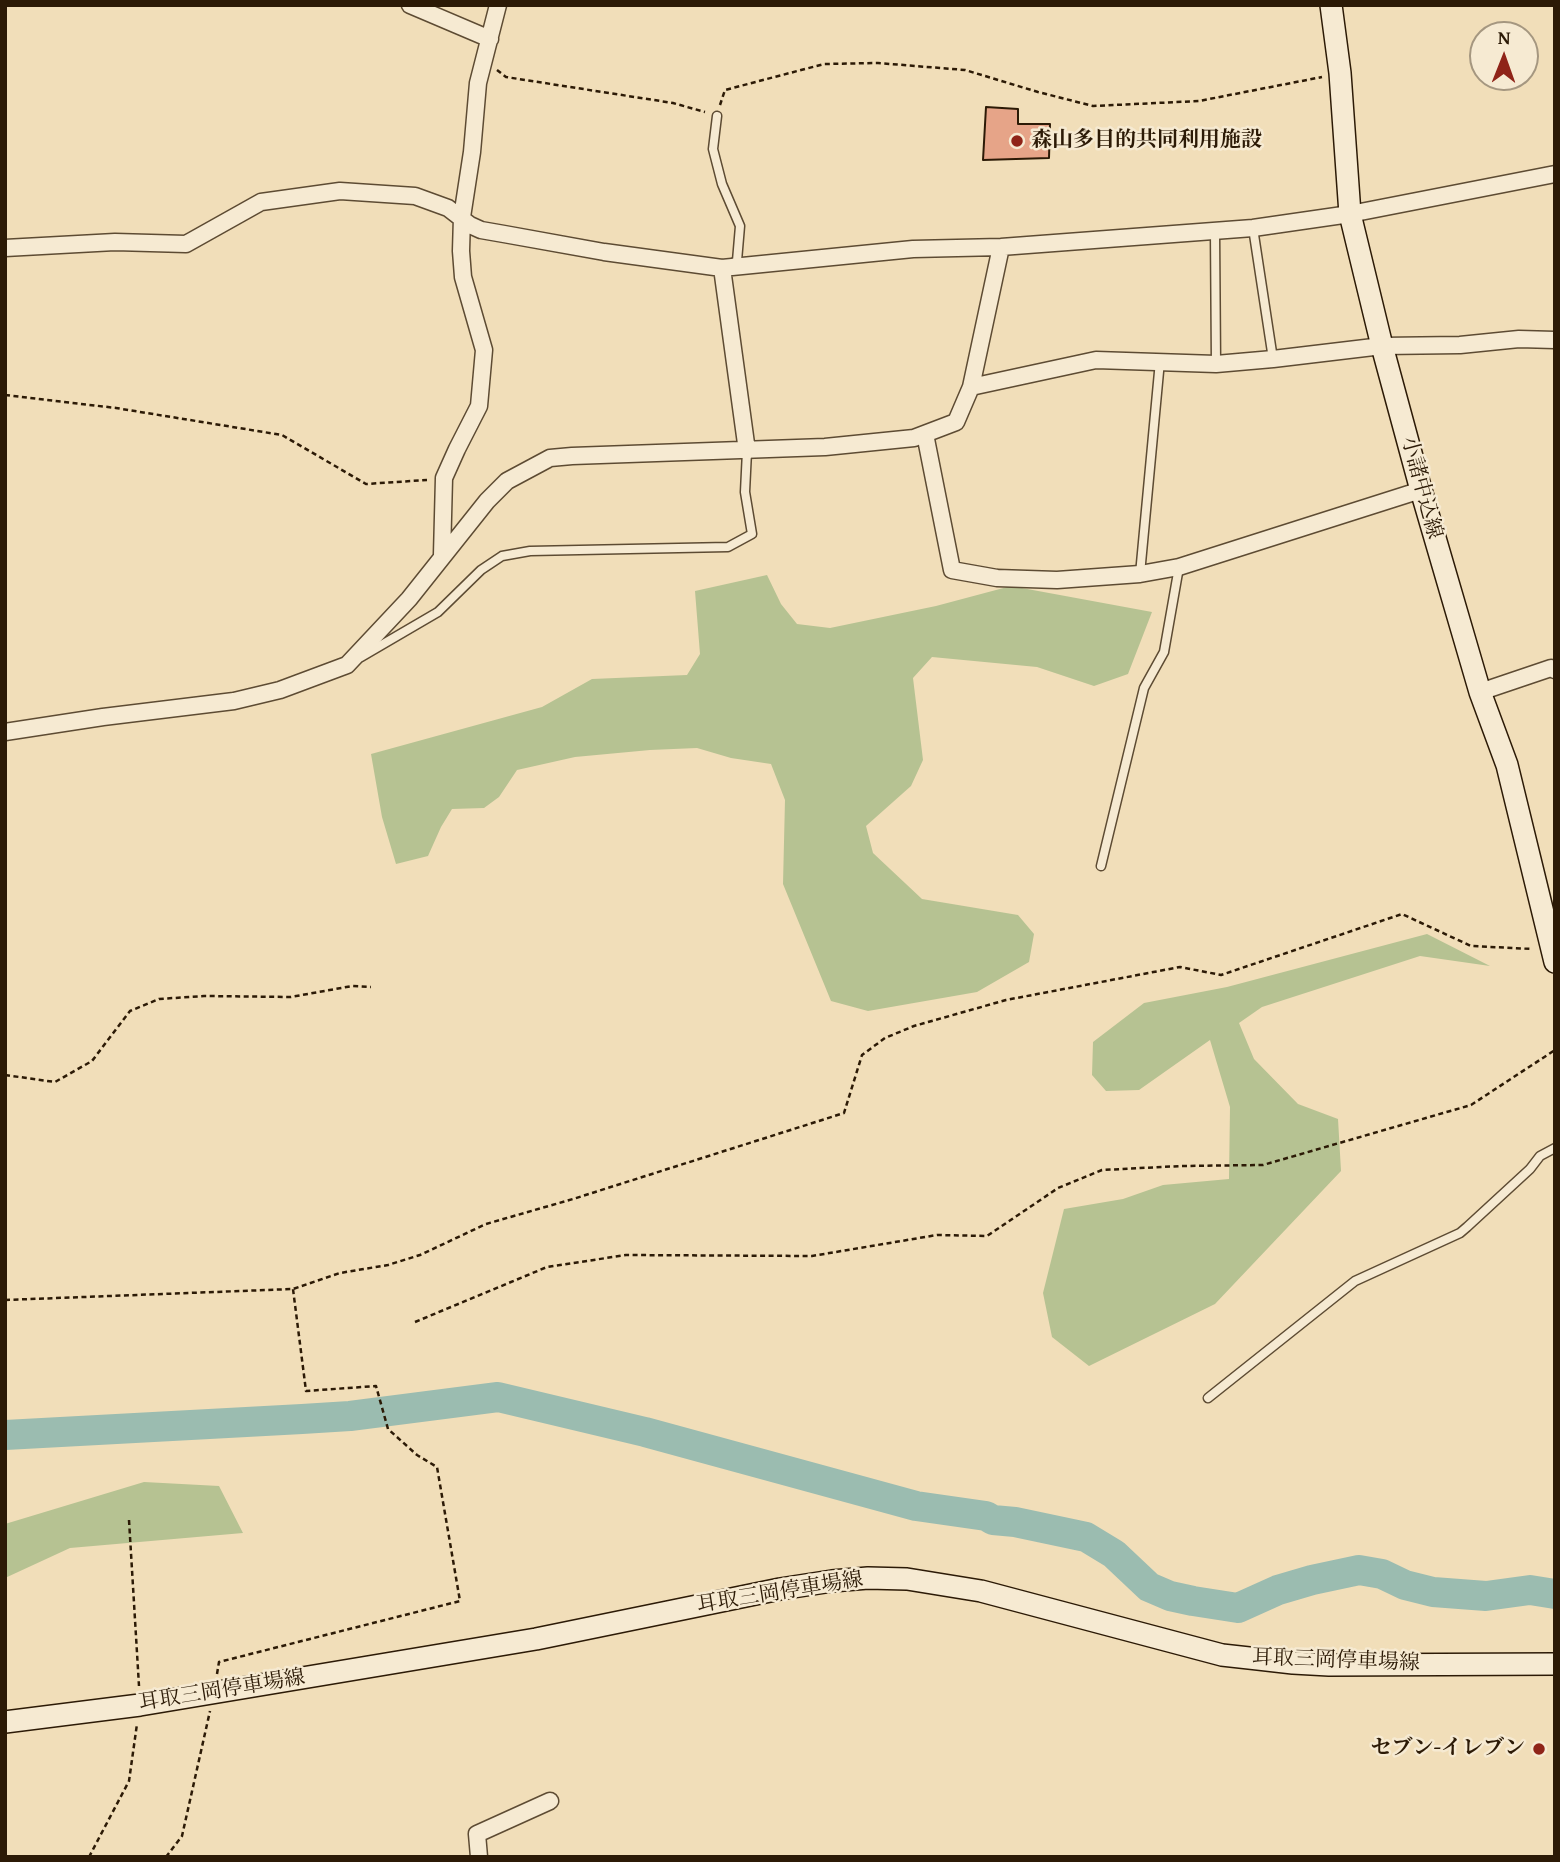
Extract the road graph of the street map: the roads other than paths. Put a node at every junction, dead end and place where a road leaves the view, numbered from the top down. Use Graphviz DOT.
graph roads {
  1 [pos="410,5"];
  2 [pos="498,5"];
  3 [pos="1331,5"];
  4 [pos="490,39"];
  5 [pos="717,116"];
  6 [pos="1555,174"];
  7 [pos="1350,214"];
  8 [pos="462,217"];
  9 [pos="1253,228"];
  10 [pos="1215,232"];
  11 [pos="1001,247"];
  12 [pos="5,248"];
  13 [pos="722,268"];
  14 [pos="1555,340"];
  15 [pos="1382,346"];
  16 [pos="1273,359"];
  17 [pos="1160,361"];
  18 [pos="1216,364"];
  19 [pos="971,387"];
  20 [pos="925,434"];
  21 [pos="747,451"];
  22 [pos="1421,491"];
  23 [pos="442,555"];
  24 [pos="1179,567"];
  25 [pos="1140,574"];
  26 [pos="346,665"];
  27 [pos="1555,670"];
  28 [pos="1480,692"];
  29 [pos="5,732"];
  30 [pos="1101,866"];
  31 [pos="1553,956"];
  32 [pos="1555,1148"];
  33 [pos="1208,1398"];
  34 [pos="1555,1664"];
  35 [pos="5,1723"];
  36 [pos="550,1801"];
  37 [pos="479,1857"];
  1 -- 4 [label="street"];
  2 -- 4 [label="street"];
  3 -- 7 [label="main road, 小諸中込線"];
  4 -- 8 [label="street"];
  5 -- 13 [label="lane"];
  6 -- 7 [label="street"];
  7 -- 9 [label="street"];
  7 -- 15 [label="main road, 小諸中込線"];
  8 -- 12 [label="street"];
  8 -- 13 [label="street"];
  8 -- 23 [label="street"];
  9 -- 10 [label="street"];
  9 -- 16 [label="lane"];
  10 -- 11 [label="street"];
  10 -- 18 [label="lane"];
  11 -- 13 [label="street"];
  11 -- 19 [label="street"];
  13 -- 21 [label="street"];
  14 -- 15 [label="street"];
  15 -- 16 [label="street"];
  15 -- 22 [label="main road, 小諸中込線"];
  16 -- 18 [label="street"];
  17 -- 18 [label="street"];
  17 -- 19 [label="street"];
  17 -- 25 [label="lane"];
  19 -- 20 [label="street"];
  20 -- 21 [label="street"];
  20 -- 25 [label="street"];
  21 -- 23 [label="street"];
  21 -- 26 [label="lane"];
  22 -- 24 [label="street"];
  22 -- 28 [label="main road, 小諸中込線"];
  23 -- 26 [label="street"];
  24 -- 25 [label="street"];
  24 -- 30 [label="lane"];
  26 -- 29 [label="street"];
  27 -- 28 [label="street"];
  28 -- 31 [label="main road, 小諸中込線"];
  32 -- 33 [label="lane"];
  34 -- 35 [label="main road, 耳取三岡停車場線"];
  36 -- 37 [label="street"];
}
